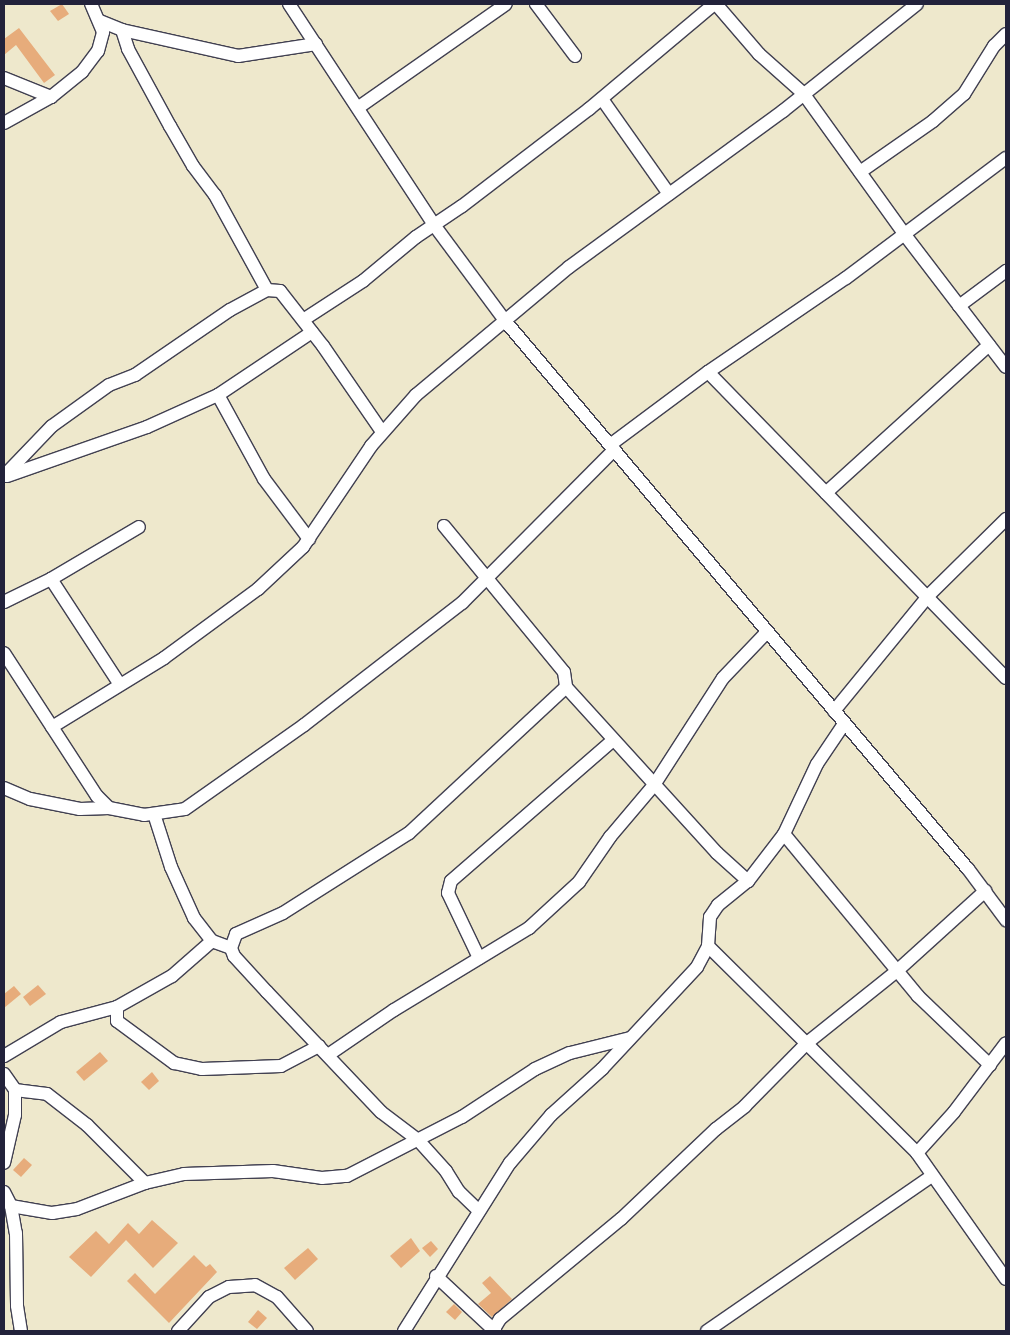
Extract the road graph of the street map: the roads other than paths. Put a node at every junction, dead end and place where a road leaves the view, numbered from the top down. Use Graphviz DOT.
graph roads {
  1 [pos="91,4"];
  2 [pos="289,4"];
  3 [pos="506,4"];
  4 [pos="536,4"];
  5 [pos="715,4"];
  6 [pos="917,4"];
  7 [pos="100,20"];
  8 [pos="122,30"];
  9 [pos="1006,34"];
  10 [pos="316,44"];
  11 [pos="575,56"];
  12 [pos="4,78"];
  13 [pos="804,92"];
  14 [pos="51,97"];
  15 [pos="602,99"];
  16 [pos="359,108"];
  17 [pos="4,124"];
  18 [pos="1006,158"];
  19 [pos="860,172"];
  20 [pos="670,194"];
  21 [pos="434,226"];
  22 [pos="905,235"];
  23 [pos="1006,271"];
  24 [pos="267,290"];
  25 [pos="959,306"];
  26 [pos="303,320"];
  27 [pos="506,322"];
  28 [pos="312,332"];
  29 [pos="989,345"];
  30 [pos="1006,367"];
  31 [pos="708,372"];
  32 [pos="218,395"];
  33 [pos="382,432"];
  34 [pos="612,448"];
  35 [pos="4,476"];
  36 [pos="826,493"];
  37 [pos="1006,519"];
  38 [pos="444,526"];
  39 [pos="139,527"];
  40 [pos="309,539"];
  41 [pos="51,579"];
  42 [pos="487,579"];
  43 [pos="928,596"];
  44 [pos="4,602"];
  45 [pos="767,632"];
  46 [pos="4,653"];
  47 [pos="1006,678"];
  48 [pos="120,685"];
  49 [pos="566,686"];
  50 [pos="834,711"];
  51 [pos="844,724"];
  52 [pos="52,727"];
  53 [pos="612,740"];
  54 [pos="654,785"];
  55 [pos="4,788"];
  56 [pos="109,808"];
  57 [pos="154,814"];
  58 [pos="784,834"];
  59 [pos="748,881"];
  60 [pos="985,891"];
  61 [pos="1006,920"];
  62 [pos="212,941"];
  63 [pos="708,946"];
  64 [pos="231,948"];
  65 [pos="479,958"];
  66 [pos="898,970"];
  67 [pos="117,1007"];
  68 [pos="632,1038"];
  69 [pos="808,1043"];
  70 [pos="1006,1043"];
  71 [pos="324,1051"];
  72 [pos="4,1056"];
  73 [pos="990,1065"];
  74 [pos="4,1074"];
  75 [pos="15,1090"];
  76 [pos="418,1140"];
  77 [pos="917,1153"];
  78 [pos="4,1163"];
  79 [pos="932,1176"];
  80 [pos="145,1183"];
  81 [pos="4,1192"];
  82 [pos="12,1206"];
  83 [pos="480,1211"];
  84 [pos="436,1276"];
  85 [pos="1006,1279"];
  86 [pos="494,1330"];
  87 [pos="21,1331"];
  88 [pos="178,1331"];
  89 [pos="306,1331"];
  90 [pos="404,1331"];
  91 [pos="707,1331"];
  1 -- 7 [label="street"];
  2 -- 10 [label="street"];
  3 -- 16 [label="street"];
  4 -- 11 [label="street"];
  5 -- 13 [label="street"];
  5 -- 15 [label="street"];
  6 -- 13 [label="street"];
  7 -- 8 [label="street"];
  7 -- 14 [label="street"];
  8 -- 10 [label="street"];
  8 -- 24 [label="street"];
  9 -- 19 [label="street"];
  10 -- 16 [label="street"];
  12 -- 14 [label="street"];
  13 -- 19 [label="street"];
  13 -- 20 [label="street"];
  14 -- 17 [label="street"];
  15 -- 20 [label="street"];
  15 -- 21 [label="street"];
  16 -- 21 [label="street"];
  18 -- 22 [label="street"];
  19 -- 22 [label="street"];
  20 -- 27 [label="street"];
  21 -- 26 [label="street"];
  21 -- 27 [label="street"];
  22 -- 25 [label="street"];
  22 -- 31 [label="street"];
  23 -- 25 [label="street"];
  24 -- 26 [label="street"];
  24 -- 35 [label="street"];
  25 -- 29 [label="street"];
  26 -- 28 [label="street"];
  27 -- 33 [label="street"];
  27 -- 34 [label="street"];
  28 -- 32 [label="street"];
  28 -- 33 [label="street"];
  29 -- 30 [label="street"];
  29 -- 36 [label="street"];
  31 -- 34 [label="street"];
  31 -- 36 [label="street"];
  32 -- 35 [label="street"];
  32 -- 40 [label="street"];
  33 -- 40 [label="street"];
  34 -- 42 [label="street"];
  34 -- 45 [label="street"];
  36 -- 43 [label="street"];
  37 -- 43 [label="street"];
  38 -- 42 [label="street"];
  39 -- 41 [label="street"];
  40 -- 48 [label="street"];
  41 -- 44 [label="street"];
  41 -- 48 [label="street"];
  42 -- 49 [label="street"];
  42 -- 57 [label="street"];
  43 -- 47 [label="street"];
  43 -- 50 [label="street"];
  45 -- 50 [label="street"];
  45 -- 54 [label="street"];
  46 -- 52 [label="street"];
  48 -- 52 [label="street"];
  49 -- 53 [label="street"];
  49 -- 64 [label="street"];
  50 -- 51 [label="street"];
  51 -- 58 [label="street"];
  51 -- 60 [label="street"];
  52 -- 56 [label="street"];
  53 -- 54 [label="street"];
  53 -- 65 [label="street"];
  54 -- 59 [label="street"];
  54 -- 65 [label="street"];
  55 -- 56 [label="street"];
  56 -- 57 [label="street"];
  57 -- 62 [label="street"];
  58 -- 59 [label="street"];
  58 -- 66 [label="street"];
  59 -- 63 [label="street"];
  60 -- 61 [label="street"];
  60 -- 66 [label="street"];
  62 -- 64 [label="street"];
  62 -- 67 [label="street"];
  63 -- 68 [label="street"];
  63 -- 69 [label="street"];
  64 -- 71 [label="street"];
  65 -- 71 [label="street"];
  66 -- 69 [label="street"];
  66 -- 73 [label="street"];
  67 -- 71 [label="street"];
  67 -- 72 [label="street"];
  68 -- 76 [label="street"];
  68 -- 83 [label="street"];
  69 -- 77 [label="street"];
  69 -- 86 [label="street"];
  70 -- 73 [label="street"];
  71 -- 76 [label="street"];
  73 -- 77 [label="street"];
  74 -- 75 [label="street"];
  75 -- 78 [label="street"];
  75 -- 80 [label="street"];
  76 -- 80 [label="street"];
  76 -- 83 [label="street"];
  77 -- 79 [label="street"];
  79 -- 85 [label="street"];
  79 -- 91 [label="street"];
  80 -- 82 [label="street"];
  81 -- 82 [label="street"];
  82 -- 87 [label="street"];
  83 -- 84 [label="street"];
  84 -- 86 [label="street"];
  84 -- 90 [label="street"];
  88 -- 89 [label="street"];
}
